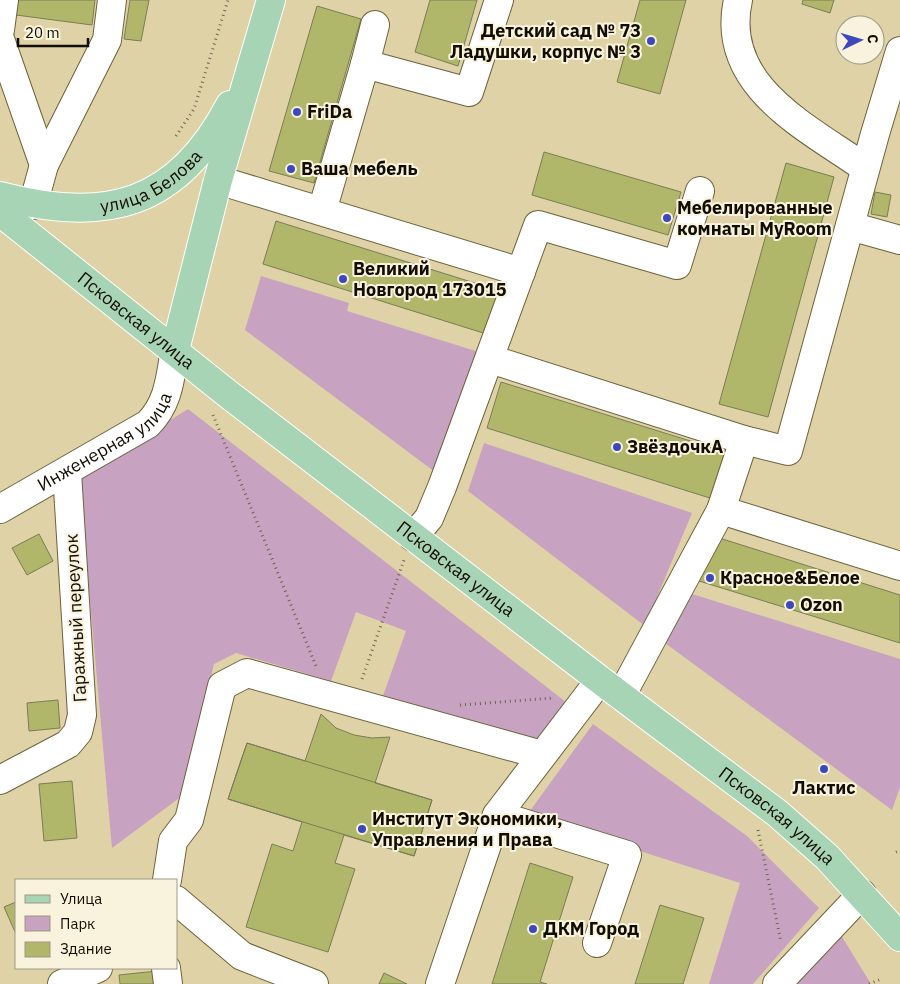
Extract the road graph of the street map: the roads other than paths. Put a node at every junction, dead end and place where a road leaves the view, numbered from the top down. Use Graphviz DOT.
graph roads {
  1 [pos="4,0"];
  2 [pos="112,0"];
  3 [pos="271,0"];
  4 [pos="499,0"];
  5 [pos="738,0"];
  6 [pos="375,25"];
  7 [pos="0,30"];
  8 [pos="0,39"];
  9 [pos="900,50"];
  10 [pos="365,64"];
  11 [pos="251,66"];
  12 [pos="44,165"];
  13 [pos="866,168"];
  14 [pos="218,180"];
  15 [pos="700,191"];
  16 [pos="0,196"];
  17 [pos="33,205"];
  18 [pos="0,212"];
  19 [pos="322,212"];
  20 [pos="850,226"];
  21 [pos="900,240"];
  22 [pos="521,272"];
  23 [pos="175,350"];
  24 [pos="490,359"];
  25 [pos="744,440"];
  26 [pos="67,472"];
  27 [pos="0,509"];
  28 [pos="721,510"];
  29 [pos="409,549"];
  30 [pos="900,566"];
  31 [pos="610,688"];
  32 [pos="542,755"];
  33 [pos="0,780"];
  34 [pos="497,814"];
  35 [pos="167,879"];
  36 [pos="862,894"];
  37 [pos="178,902"];
  38 [pos="900,936"];
  39 [pos="597,944"];
  40 [pos="166,969"];
  41 [pos="782,978"];
  42 [pos="168,984"];
  43 [pos="314,984"];
  44 [pos="440,984"];
  1 -- 7 [label="street"];
  2 -- 12 [label="street"];
  3 -- 11 [label="main road, улица Белова"];
  4 -- 10 [label="street"];
  5 -- 13 [label="street"];
  6 -- 10 [label="street"];
  8 -- 12 [label="street"];
  9 -- 13 [label="street"];
  10 -- 19 [label="street"];
  11 -- 14 [label="main road, улица Белова"];
  11 -- 17 [label="main road, улица Белова"];
  12 -- 17 [label="street"];
  13 -- 20 [label="street"];
  14 -- 19 [label="street"];
  14 -- 23 [label="main road, улица Белова"];
  15 -- 22 [label="street"];
  16 -- 17 [label="main road, улица Белова"];
  18 -- 23 [label="main road, Псковская улица"];
  19 -- 22 [label="street"];
  20 -- 21 [label="street"];
  20 -- 25 [label="street"];
  22 -- 24 [label="street"];
  23 -- 26 [label="street, Инженерная улица"];
  23 -- 29 [label="main road, Псковская улица"];
  24 -- 25 [label="street"];
  24 -- 29 [label="street"];
  25 -- 28 [label="street"];
  26 -- 27 [label="street, Инженерная улица"];
  26 -- 33 [label="street, Гаражный переулок"];
  28 -- 30 [label="street"];
  28 -- 31 [label="street"];
  29 -- 31 [label="main road, Псковская улица"];
  31 -- 32 [label="street"];
  31 -- 36 [label="main road, Псковская улица"];
  32 -- 34 [label="street"];
  32 -- 35 [label="street"];
  34 -- 39 [label="street"];
  34 -- 44 [label="street"];
  36 -- 38 [label="main road, Псковская улица"];
  36 -- 41 [label="street"];
  37 -- 43 [label="street"];
  40 -- 42 [label="street"];
}
